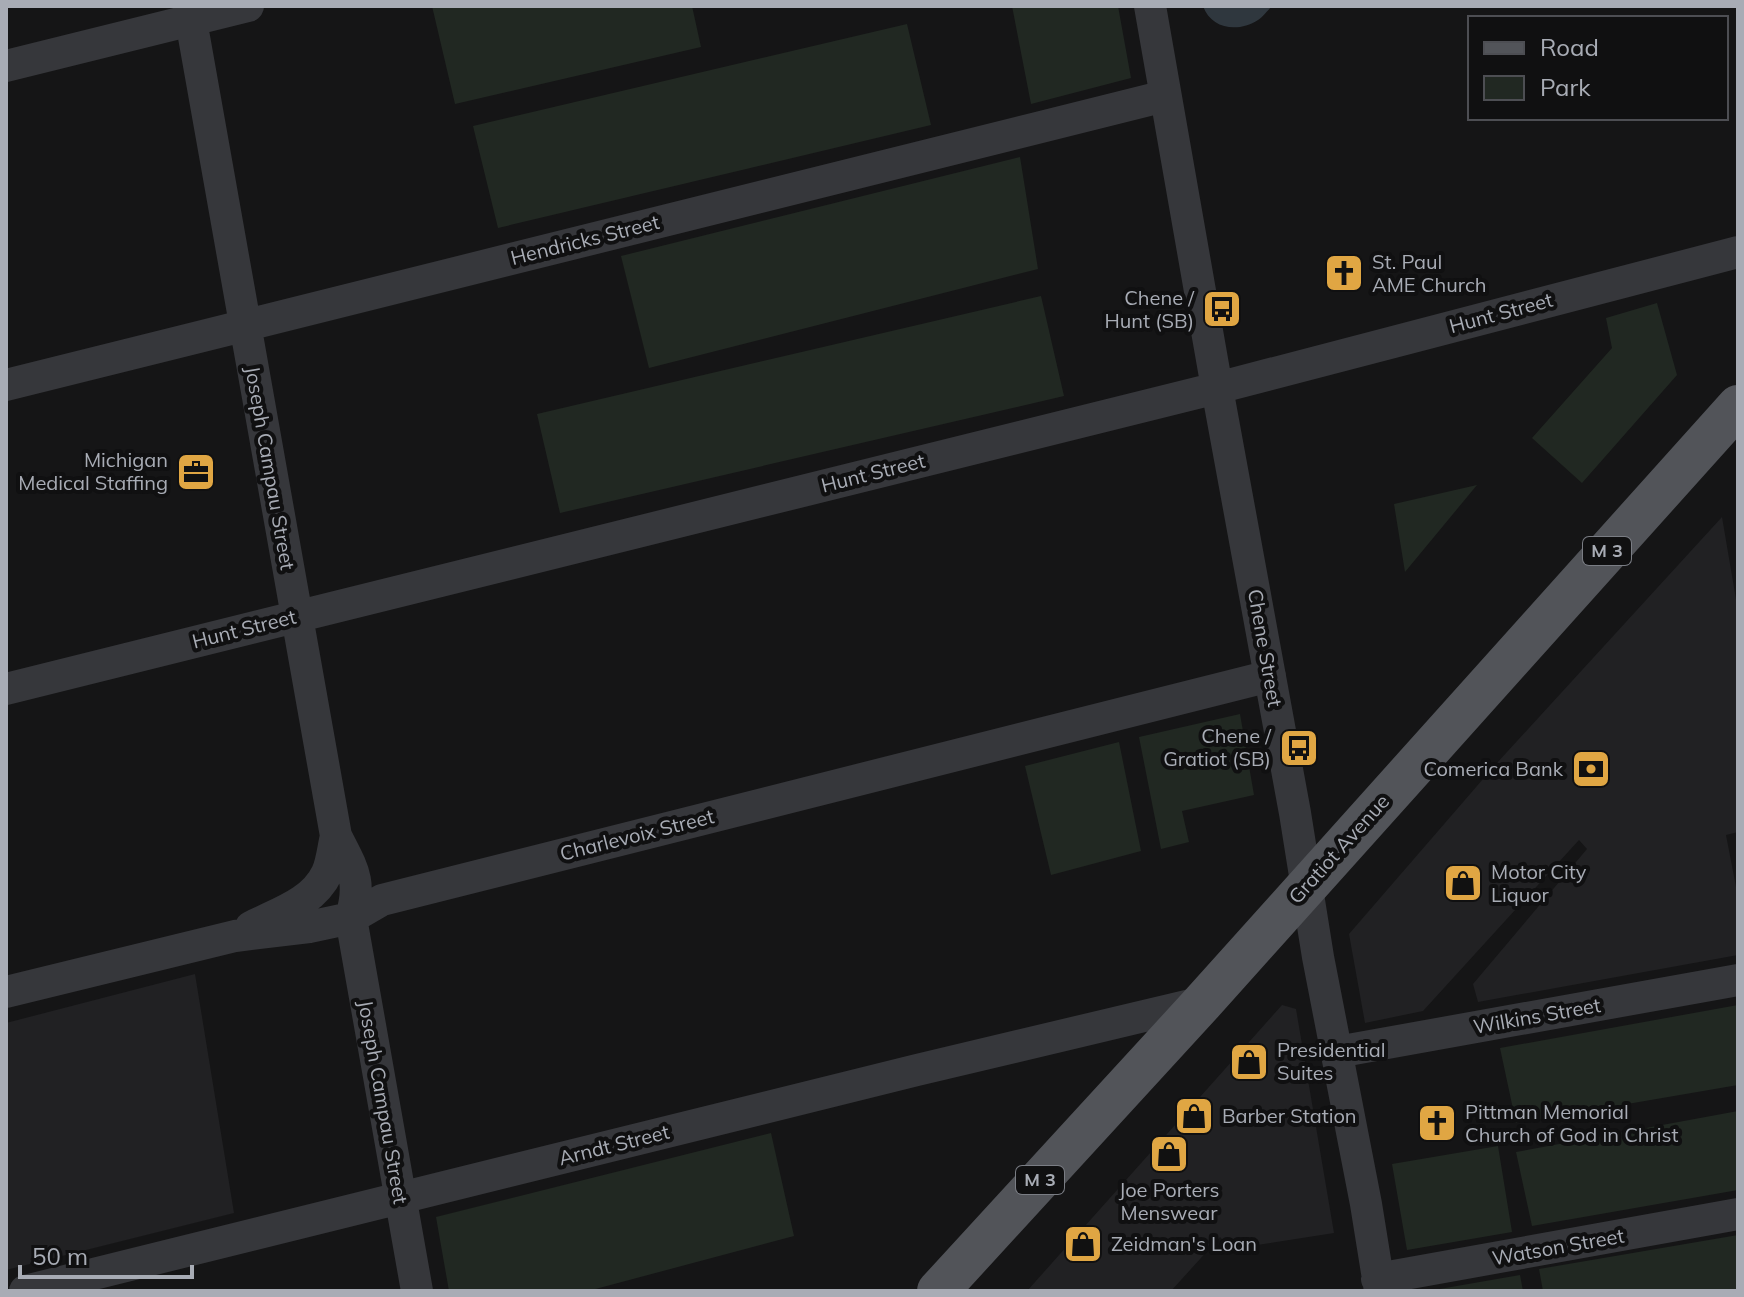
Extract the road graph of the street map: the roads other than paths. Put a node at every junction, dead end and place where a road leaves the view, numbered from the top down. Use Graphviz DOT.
graph roads {
  1 [pos="248,6"];
  2 [pos="1150,6"];
  3 [pos="191,20"];
  4 [pos="6,66"];
  5 [pos="1165,96"];
  6 [pos="1738,252"];
  7 [pos="244,325"];
  8 [pos="6,385"];
  9 [pos="1217,388"];
  10 [pos="1738,406"];
  11 [pos="296,616"];
  12 [pos="1270,676"];
  13 [pos="6,689"];
  14 [pos="336,836"];
  15 [pos="1307,885"];
  16 [pos="351,918"];
  17 [pos="235,936"];
  18 [pos="1738,980"];
  19 [pos="6,992"];
  20 [pos="1203,1002"];
  21 [pos="1337,1052"];
  22 [pos="400,1197"];
  23 [pos="1738,1214"];
  24 [pos="1378,1285"];
  25 [pos="25,1291"];
  26 [pos="417,1291"];
  27 [pos="938,1291"];
  1 -- 3 [label="street"];
  2 -- 5 [label="street, Chene Street"];
  3 -- 4 [label="street"];
  3 -- 7 [label="street, Joseph Campau Street"];
  5 -- 7 [label="street, Hendricks Street"];
  5 -- 9 [label="street, Chene Street"];
  6 -- 9 [label="street, Hunt Street"];
  7 -- 8 [label="street, Hendricks Street"];
  7 -- 11 [label="street, Joseph Campau Street"];
  9 -- 11 [label="street, Hunt Street"];
  9 -- 12 [label="street, Chene Street"];
  10 -- 15 [label="main road, Gratiot Avenue / M 3"];
  11 -- 13 [label="street, Hunt Street"];
  11 -- 14 [label="street, Joseph Campau Street"];
  12 -- 15 [label="street, Chene Street"];
  12 -- 16 [label="street, Charlevoix Street"];
  14 -- 16 [label="street, Joseph Campau Street"];
  14 -- 17 [label="street"];
  15 -- 20 [label="main road, Gratiot Avenue / M 3"];
  15 -- 21 [label="street, Chene Street"];
  16 -- 17 [label="street, Charlevoix Street"];
  16 -- 22 [label="street, Joseph Campau Street"];
  17 -- 19 [label="street, Charlevoix Street"];
  18 -- 21 [label="street, Wilkins Street"];
  20 -- 22 [label="street, Arndt Street"];
  20 -- 27 [label="main road, Gratiot Avenue / M 3"];
  21 -- 24 [label="street, Chene Street"];
  22 -- 25 [label="street, Arndt Street"];
  22 -- 26 [label="street, Joseph Campau Street"];
  23 -- 24 [label="street, Watson Street"];
}
